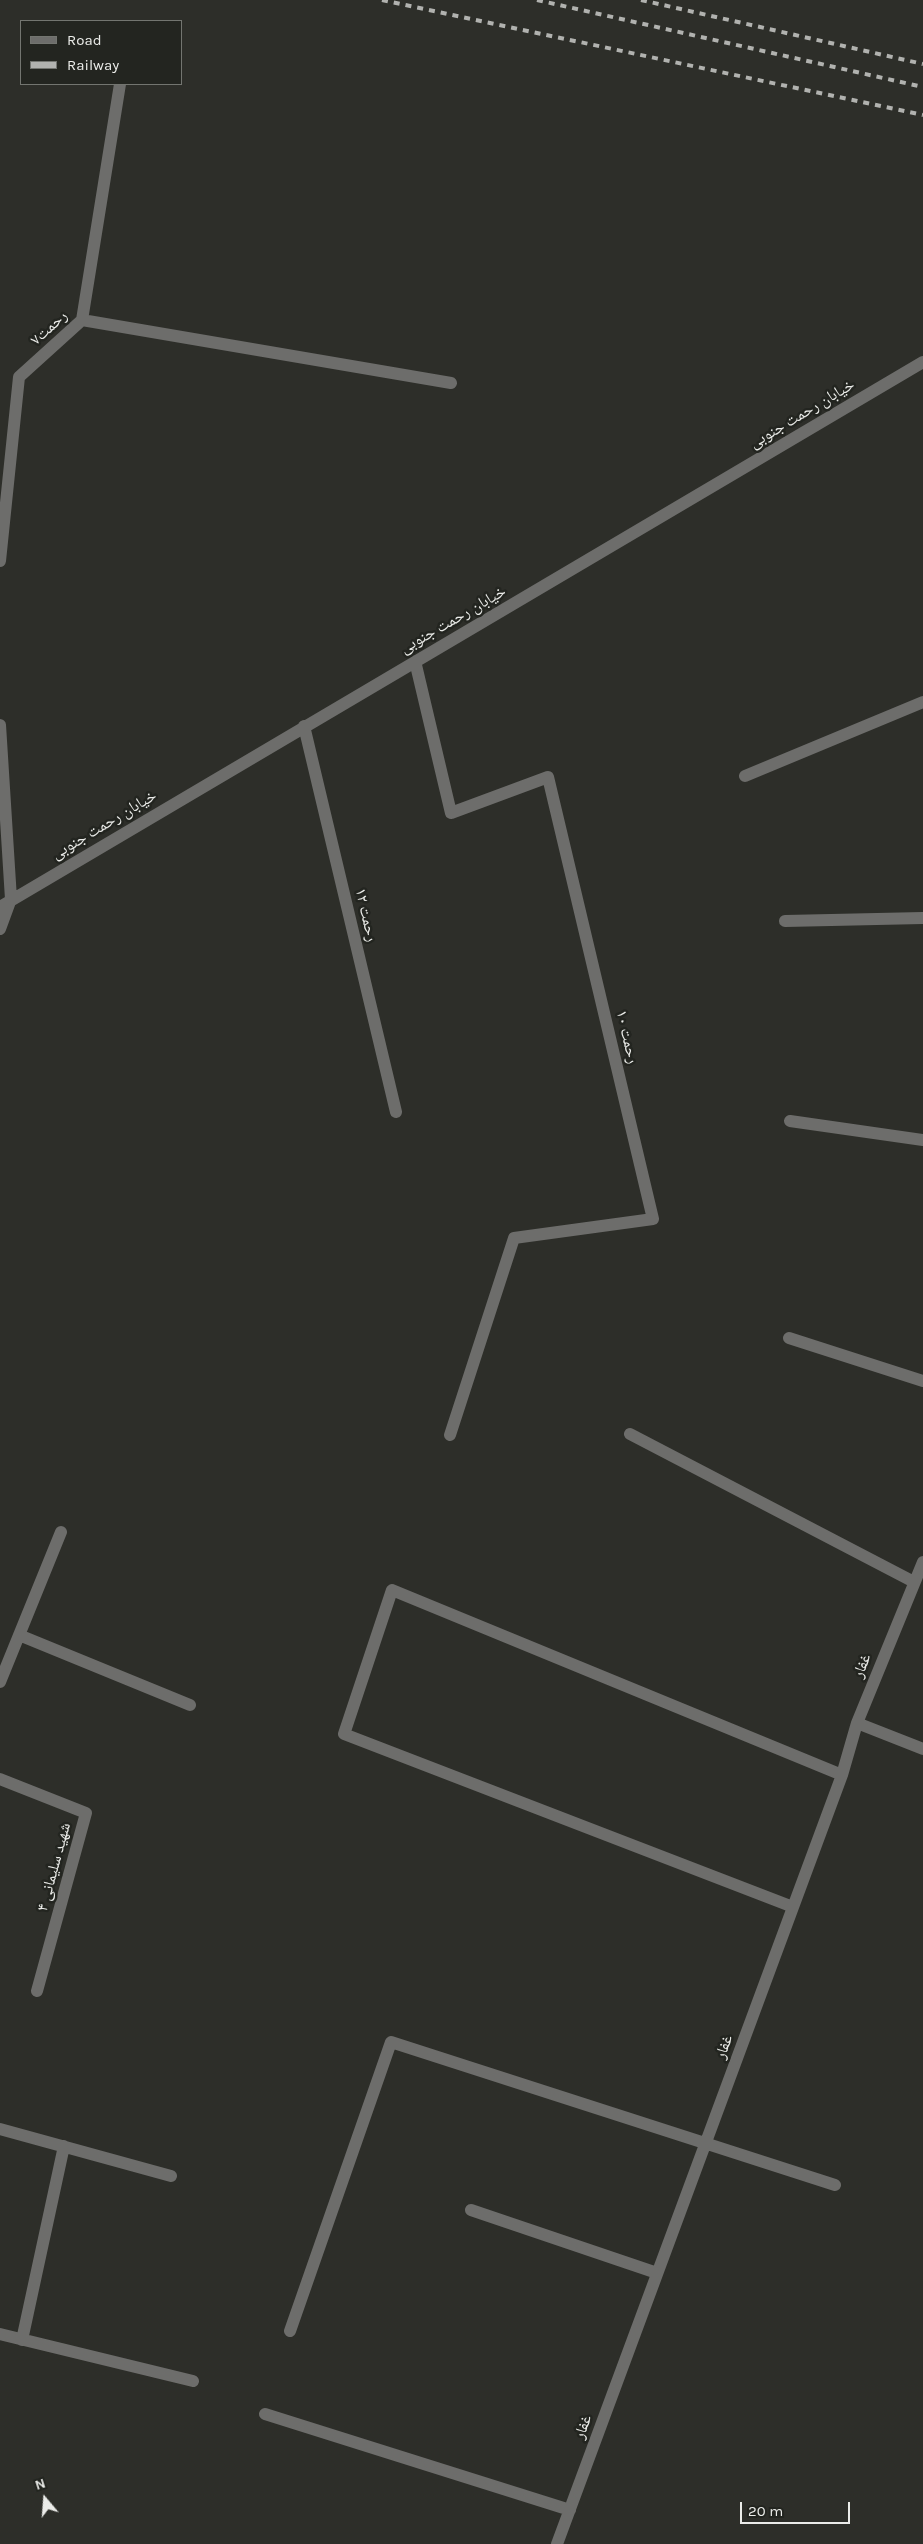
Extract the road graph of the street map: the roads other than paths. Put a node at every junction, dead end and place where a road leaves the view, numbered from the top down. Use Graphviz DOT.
graph roads {
  1 [pos="120,85"];
  2 [pos="82,320"];
  3 [pos="923,362"];
  4 [pos="451,383"];
  5 [pos="0,561"];
  6 [pos="415,661"];
  7 [pos="923,702"];
  8 [pos="0,725"];
  9 [pos="304,726"];
  10 [pos="745,776"];
  11 [pos="11,899"];
  12 [pos="0,907"];
  13 [pos="923,918"];
  14 [pos="785,921"];
  15 [pos="0,929"];
  16 [pos="396,1112"];
  17 [pos="790,1121"];
  18 [pos="923,1140"];
  19 [pos="789,1338"];
  20 [pos="923,1381"];
  21 [pos="630,1434"];
  22 [pos="450,1435"];
  23 [pos="61,1532"];
  24 [pos="923,1562"];
  25 [pos="914,1582"];
  26 [pos="20,1635"];
  27 [pos="0,1682"];
  28 [pos="190,1705"];
  29 [pos="857,1723"];
  30 [pos="923,1749"];
  31 [pos="842,1775"];
  32 [pos="0,1779"];
  33 [pos="793,1907"];
  34 [pos="37,1990"];
  35 [pos="0,2128"];
  36 [pos="706,2143"];
  37 [pos="64,2146"];
  38 [pos="171,2176"];
  39 [pos="835,2185"];
  40 [pos="471,2210"];
  41 [pos="657,2273"];
  42 [pos="290,2331"];
  43 [pos="0,2334"];
  44 [pos="22,2340"];
  45 [pos="193,2381"];
  46 [pos="265,2414"];
  47 [pos="570,2510"];
  48 [pos="557,2544"];
  1 -- 2 [label="street, رحمت۷"];
  2 -- 4 [label="street"];
  2 -- 5 [label="street, رحمت۷"];
  3 -- 6 [label="street, خیابان رحمت جنوبی"];
  6 -- 9 [label="street, خیابان رحمت جنوبی"];
  6 -- 22 [label="street, رحمت ۱۰"];
  7 -- 10 [label="street"];
  8 -- 11 [label="street"];
  9 -- 11 [label="street, خیابان رحمت جنوبی"];
  9 -- 16 [label="street, رحمت ۱۲"];
  11 -- 12 [label="street, خیابان رحمت جنوبی"];
  11 -- 15 [label="street"];
  13 -- 14 [label="street"];
  17 -- 18 [label="street"];
  19 -- 20 [label="street"];
  21 -- 25 [label="street"];
  23 -- 26 [label="street"];
  24 -- 25 [label="street, غفار"];
  25 -- 29 [label="street, غفار"];
  26 -- 27 [label="street"];
  26 -- 28 [label="street"];
  29 -- 30 [label="street"];
  29 -- 31 [label="street, غفار"];
  31 -- 33 [label="street, غفار"];
  31 -- 33 [label="street"];
  32 -- 34 [label="street, شهید سلیمانی ۴"];
  33 -- 36 [label="street, غفار"];
  35 -- 37 [label="street"];
  36 -- 39 [label="street"];
  36 -- 41 [label="street, غفار"];
  36 -- 42 [label="street"];
  37 -- 38 [label="street"];
  37 -- 44 [label="street"];
  40 -- 41 [label="street"];
  41 -- 47 [label="street, غفار"];
  43 -- 44 [label="street"];
  44 -- 45 [label="street"];
  46 -- 47 [label="street"];
  47 -- 48 [label="street, غفار"];
}
